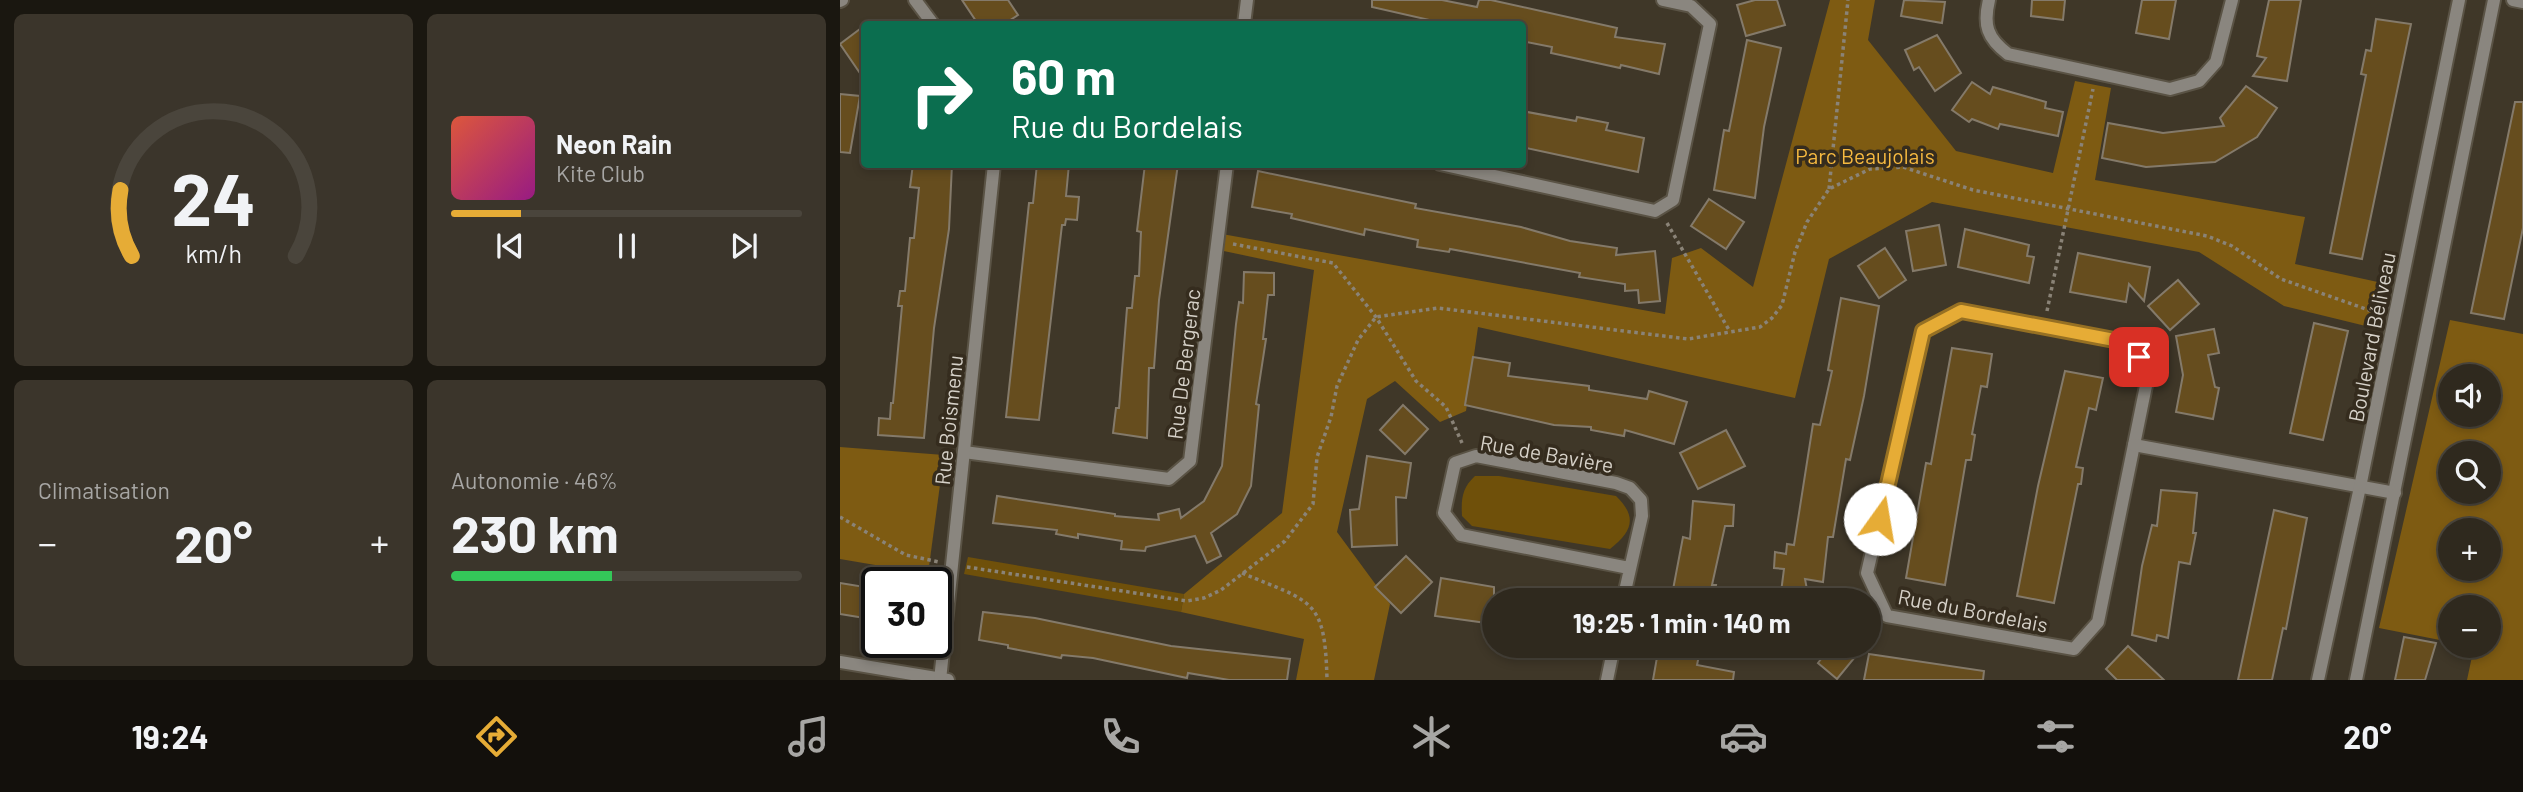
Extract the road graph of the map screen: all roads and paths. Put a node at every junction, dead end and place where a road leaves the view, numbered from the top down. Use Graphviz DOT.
graph roads {
  1 [pos="915,0"];
  2 [pos="1247,0"];
  3 [pos="1663,0"];
  4 [pos="1847,0"];
  5 [pos="1989,0"];
  6 [pos="2232,0"];
  7 [pos="2459,0"];
  8 [pos="2494,0"];
  9 [pos="2513,0"];
  10 [pos="2523,2"];
  11 [pos="931,21"];
  12 [pos="1244,21"];
  13 [pos="2096,73"];
  14 [pos="994,168"];
  15 [pos="1226,168"];
  16 [pos="1458,168"];
  17 [pos="1829,189"];
  18 [pos="1658,209"];
  19 [pos="2068,209"];
  20 [pos="1217,241"];
  21 [pos="1376,317"];
  22 [pos="2394,318"];
  23 [pos="2044,327"];
  24 [pos="1729,330"];
  25 [pos="2134,445"];
  26 [pos="964,452"];
  27 [pos="1469,458"];
  28 [pos="2361,487"];
  29 [pos="2395,493"];
  30 [pos="840,517"];
  31 [pos="952,565"];
  32 [pos="1629,568"];
  33 [pos="1242,572"];
  34 [pos="1625,588"];
  35 [pos="1612,658"];
  36 [pos="840,662"];
  37 [pos="943,680"];
  38 [pos="1327,680"];
  39 [pos="1607,680"];
  40 [pos="2318,680"];
  41 [pos="2356,680"];
  1 -- 11 [label="street"];
  2 -- 12 [label="street"];
  3 -- 18 [label="street"];
  4 -- 17 [label="path"];
  5 -- 13 [label="street"];
  6 -- 13 [label="street"];
  7 -- 22 [label="street, Boulevard Béliveau"];
  8 -- 29 [label="street"];
  9 -- 10 [label="street"];
  13 -- 19 [label="path"];
  14 -- 26 [label="street, Rue Boismenu"];
  15 -- 20 [label="street, Rue De Bergerac"];
  16 -- 18 [label="street"];
  17 -- 19 [label="path"];
  17 -- 24 [label="path"];
  18 -- 24 [label="path"];
  19 -- 22 [label="path"];
  19 -- 23 [label="path"];
  20 -- 21 [label="path"];
  20 -- 26 [label="street, Rue De Bergerac"];
  21 -- 24 [label="path"];
  21 -- 27 [label="path"];
  21 -- 33 [label="path"];
  22 -- 28 [label="street, Boulevard Béliveau"];
  23 -- 25 [label="street, Rue du Bordelais"];
  23 -- 25 [label="street, Rue du Bordelais"];
  25 -- 28 [label="street"];
  26 -- 31 [label="street, Rue Boismenu"];
  27 -- 32 [label="street, Rue de Bavière"];
  27 -- 32 [label="street, Rue de Bavière"];
  28 -- 29 [label="street"];
  28 -- 40 [label="street, Boulevard Béliveau"];
  29 -- 41 [label="street"];
  30 -- 31 [label="path"];
  31 -- 33 [label="path"];
  31 -- 37 [label="street, Rue Boismenu"];
  32 -- 34 [label="street, Rue de Bavière"];
  33 -- 38 [label="path"];
  35 -- 39 [label="street"];
  36 -- 37 [label="street"];
}
